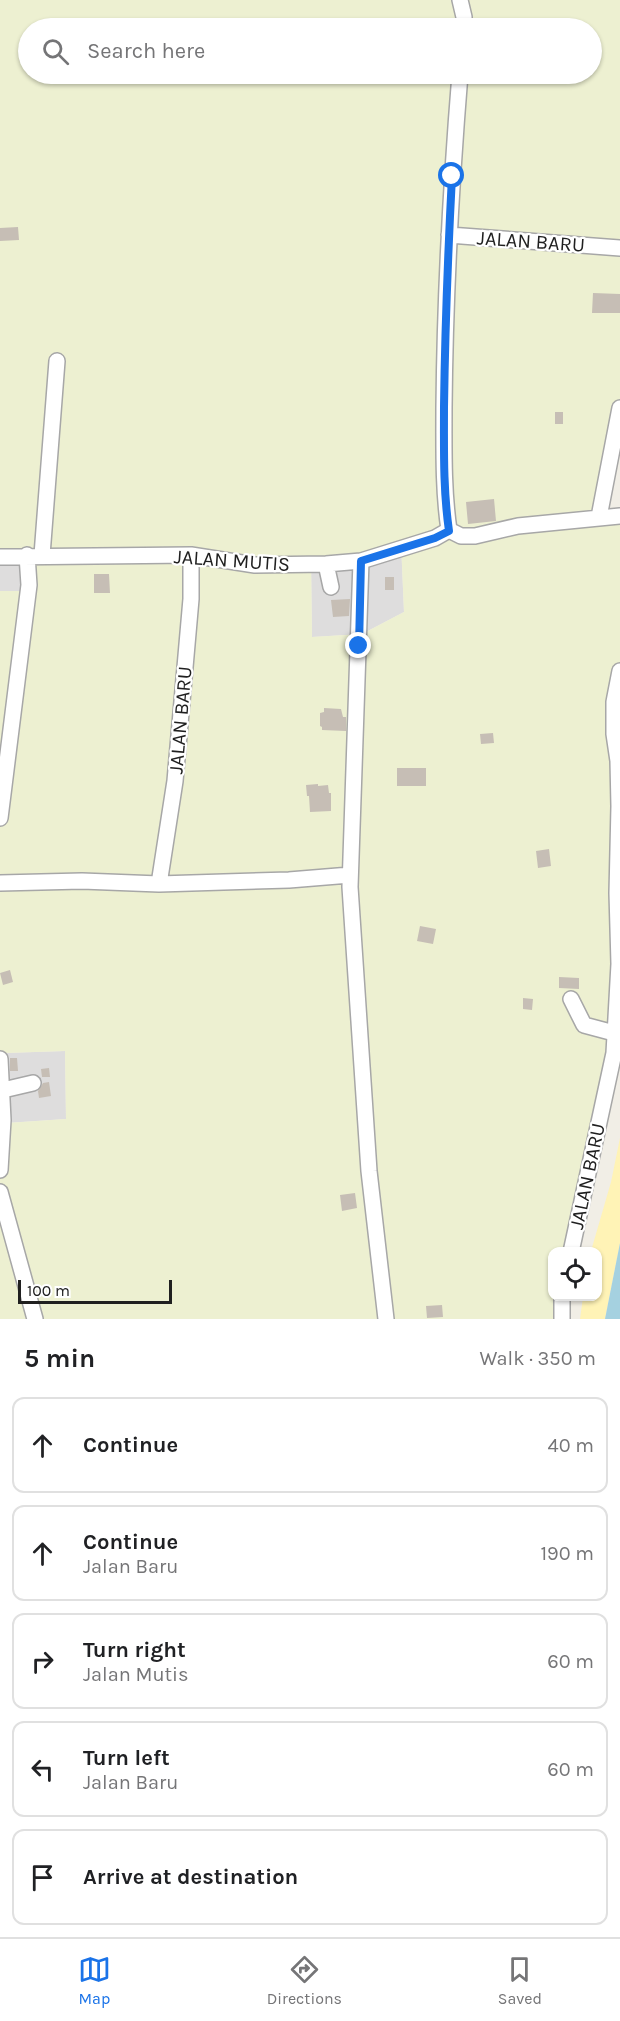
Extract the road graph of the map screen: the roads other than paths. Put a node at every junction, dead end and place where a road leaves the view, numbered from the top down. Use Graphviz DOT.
graph roads {
  1 [pos="460,0"];
  2 [pos="464,18"];
  3 [pos="459,84"];
  4 [pos="449,235"];
  5 [pos="620,248"];
  6 [pos="57,361"];
  7 [pos="620,408"];
  8 [pos="620,516"];
  9 [pos="599,517"];
  10 [pos="449,531"];
  11 [pos="35,555"];
  12 [pos="191,555"];
  13 [pos="0,557"];
  14 [pos="361,561"];
  15 [pos="326,564"];
  16 [pos="331,587"];
  17 [pos="620,671"];
  18 [pos="0,818"];
  19 [pos="350,875"];
  20 [pos="0,883"];
  21 [pos="159,884"];
  22 [pos="570,999"];
  23 [pos="614,1033"];
  24 [pos="0,1059"];
  25 [pos="33,1083"];
  26 [pos="3,1090"];
  27 [pos="0,1170"];
  28 [pos="0,1192"];
  29 [pos="572,1247"];
  30 [pos="562,1301"];
  31 [pos="35,1319"];
  32 [pos="386,1319"];
  33 [pos="562,1319"];
  1 -- 2 [label="street"];
  3 -- 4 [label="street"];
  4 -- 5 [label="street, JALAN BARU"];
  4 -- 10 [label="street, JALAN BARU"];
  6 -- 11 [label="street"];
  7 -- 9 [label="street"];
  8 -- 9 [label="street"];
  9 -- 10 [label="street"];
  10 -- 14 [label="street, JALAN MUTIS"];
  11 -- 12 [label="street, JALAN MUTIS"];
  11 -- 13 [label="street, JALAN MUTIS"];
  11 -- 18 [label="street"];
  12 -- 15 [label="street, JALAN MUTIS"];
  12 -- 21 [label="street, JALAN BARU"];
  14 -- 15 [label="street, JALAN MUTIS"];
  14 -- 19 [label="street"];
  15 -- 16 [label="street"];
  17 -- 23 [label="street, JALAN BARU"];
  19 -- 21 [label="street"];
  19 -- 32 [label="street"];
  20 -- 21 [label="street"];
  22 -- 23 [label="street"];
  23 -- 29 [label="street, JALAN BARU"];
  24 -- 26 [label="street"];
  25 -- 26 [label="street"];
  26 -- 27 [label="street"];
  28 -- 31 [label="street"];
  30 -- 33 [label="street"];
}
